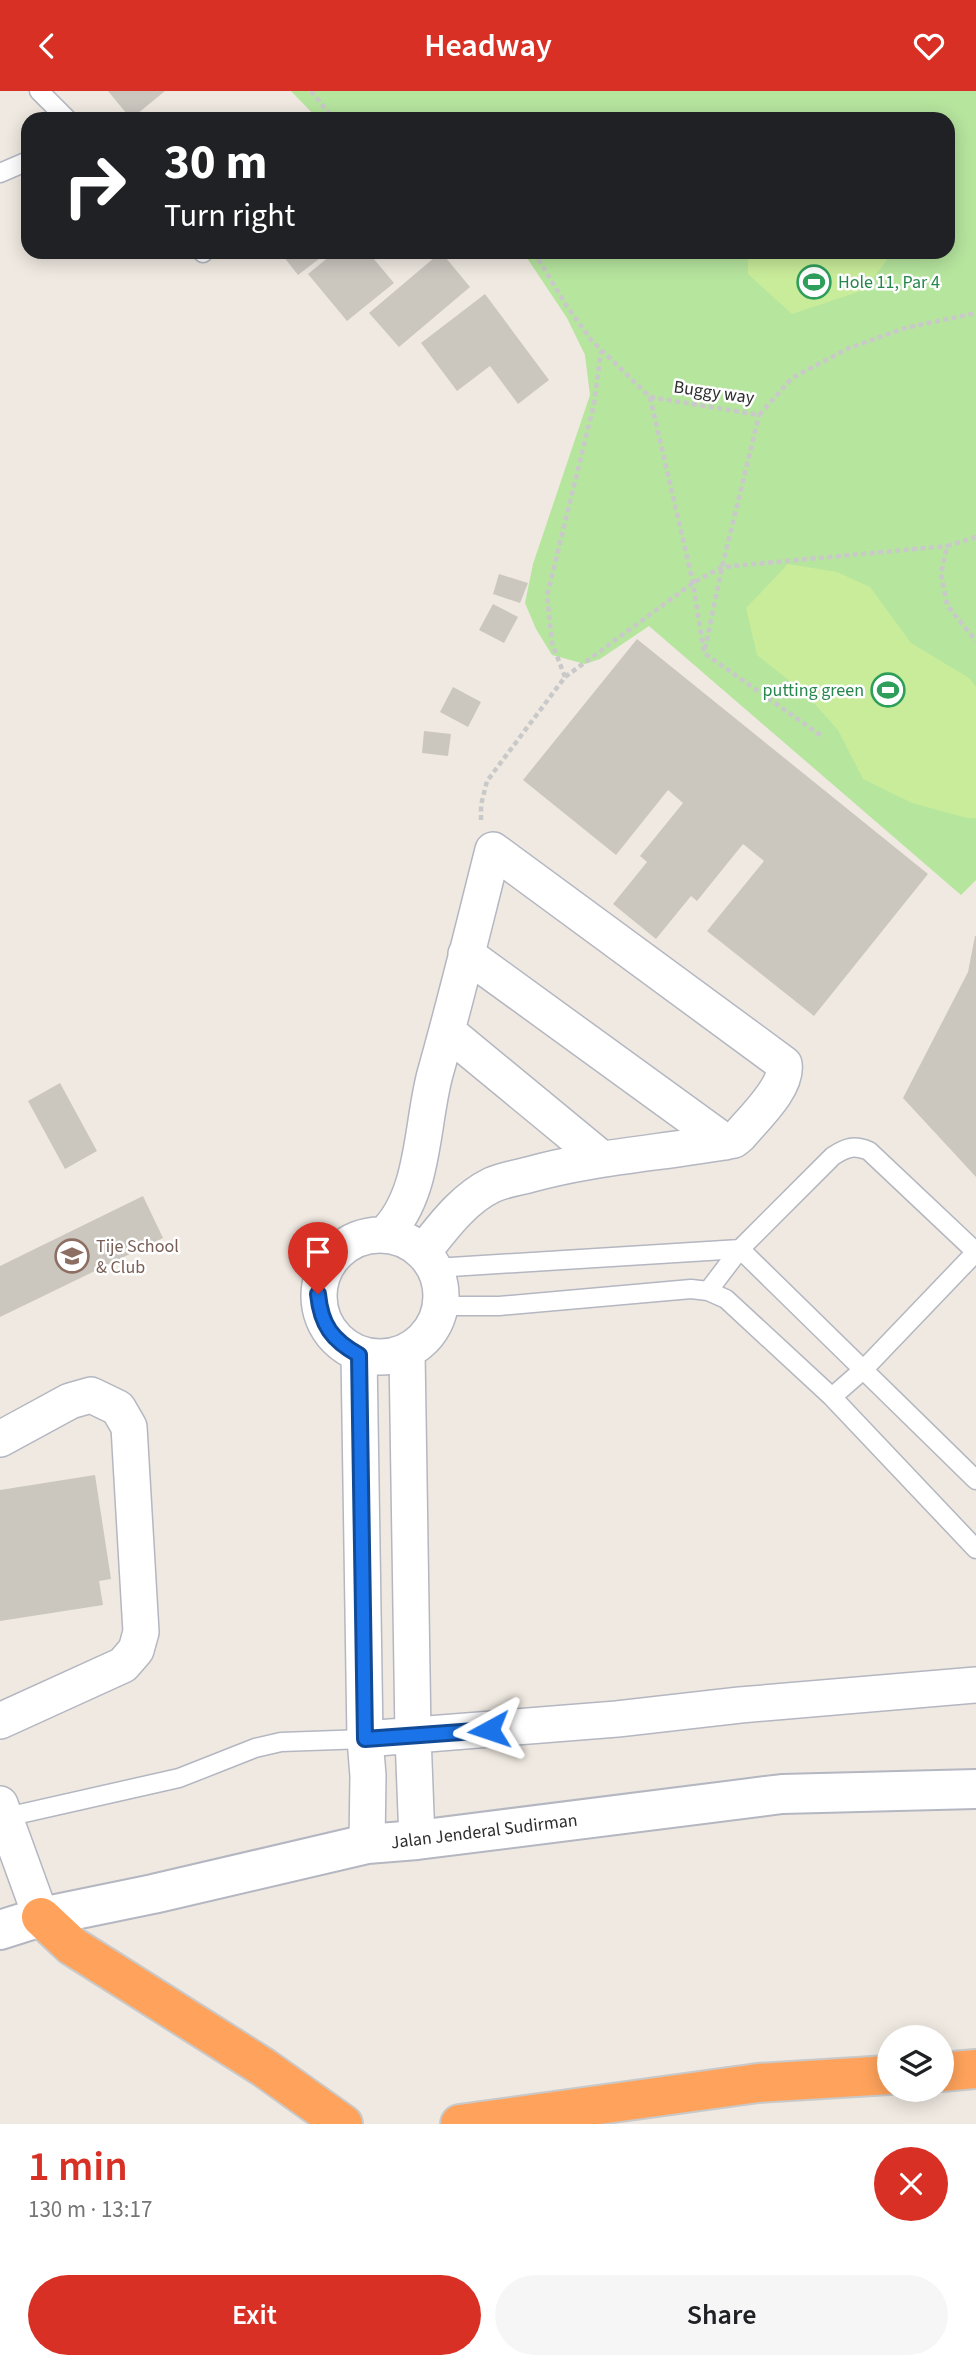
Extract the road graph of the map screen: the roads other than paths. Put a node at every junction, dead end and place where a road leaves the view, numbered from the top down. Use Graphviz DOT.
graph roads {
  1 [pos="39,91"];
  2 [pos="60,112"];
  3 [pos="21,164"];
  4 [pos="0,173"];
  5 [pos="466,954"];
  6 [pos="448,1032"];
  7 [pos="725,1142"];
  8 [pos="602,1159"];
  9 [pos="384,1235"];
  10 [pos="740,1249"];
  11 [pos="429,1260"];
  12 [pos="708,1291"];
  13 [pos="441,1306"];
  14 [pos="407,1352"];
  15 [pos="359,1355"];
  16 [pos="864,1369"];
  17 [pos="832,1397"];
  18 [pos="0,1439"];
  19 [pos="976,1480"];
  20 [pos="976,1549"];
  21 [pos="976,1685"];
  22 [pos="0,1721"];
  23 [pos="413,1736"];
  24 [pos="365,1739"];
  25 [pos="976,1789"];
  26 [pos="1,1813"];
  27 [pos="417,1840"];
  28 [pos="367,1844"];
  29 [pos="41,1917"];
  30 [pos="0,1930"];
  31 [pos="976,2069"];
  32 [pos="954,2070"];
  33 [pos="877,2076"];
  34 [pos="343,2124"];
  35 [pos="460,2124"];
  1 -- 2 [label="lane"];
  3 -- 4 [label="lane"];
  5 -- 6 [label="street"];
  5 -- 7 [label="street"];
  5 -- 7 [label="street"];
  6 -- 8 [label="street"];
  6 -- 9 [label="street"];
  7 -- 8 [label="street"];
  8 -- 11 [label="street"];
  9 -- 11 [label="street"];
  9 -- 15 [label="street"];
  10 -- 11 [label="lane"];
  10 -- 12 [label="lane"];
  10 -- 16 [label="lane"];
  10 -- 16 [label="lane"];
  11 -- 13 [label="street"];
  12 -- 13 [label="lane"];
  12 -- 17 [label="lane"];
  13 -- 14 [label="street"];
  14 -- 15 [label="street"];
  14 -- 23 [label="street"];
  15 -- 24 [label="street"];
  16 -- 17 [label="lane"];
  16 -- 19 [label="lane"];
  17 -- 20 [label="lane"];
  18 -- 22 [label="street"];
  21 -- 23 [label="street"];
  23 -- 24 [label="street"];
  23 -- 27 [label="street"];
  24 -- 26 [label="lane"];
  24 -- 28 [label="street"];
  25 -- 27 [label="street, Jalan Jenderal Sudirman"];
  26 -- 29 [label="street"];
  27 -- 28 [label="street, Jalan Jenderal Sudirman"];
  28 -- 29 [label="street, Jalan Jenderal Sudirman"];
  29 -- 30 [label="street, Jalan Jenderal Sudirman"];
  29 -- 34 [label="highway"];
  31 -- 32 [label="highway"];
  33 -- 35 [label="highway"];
}
